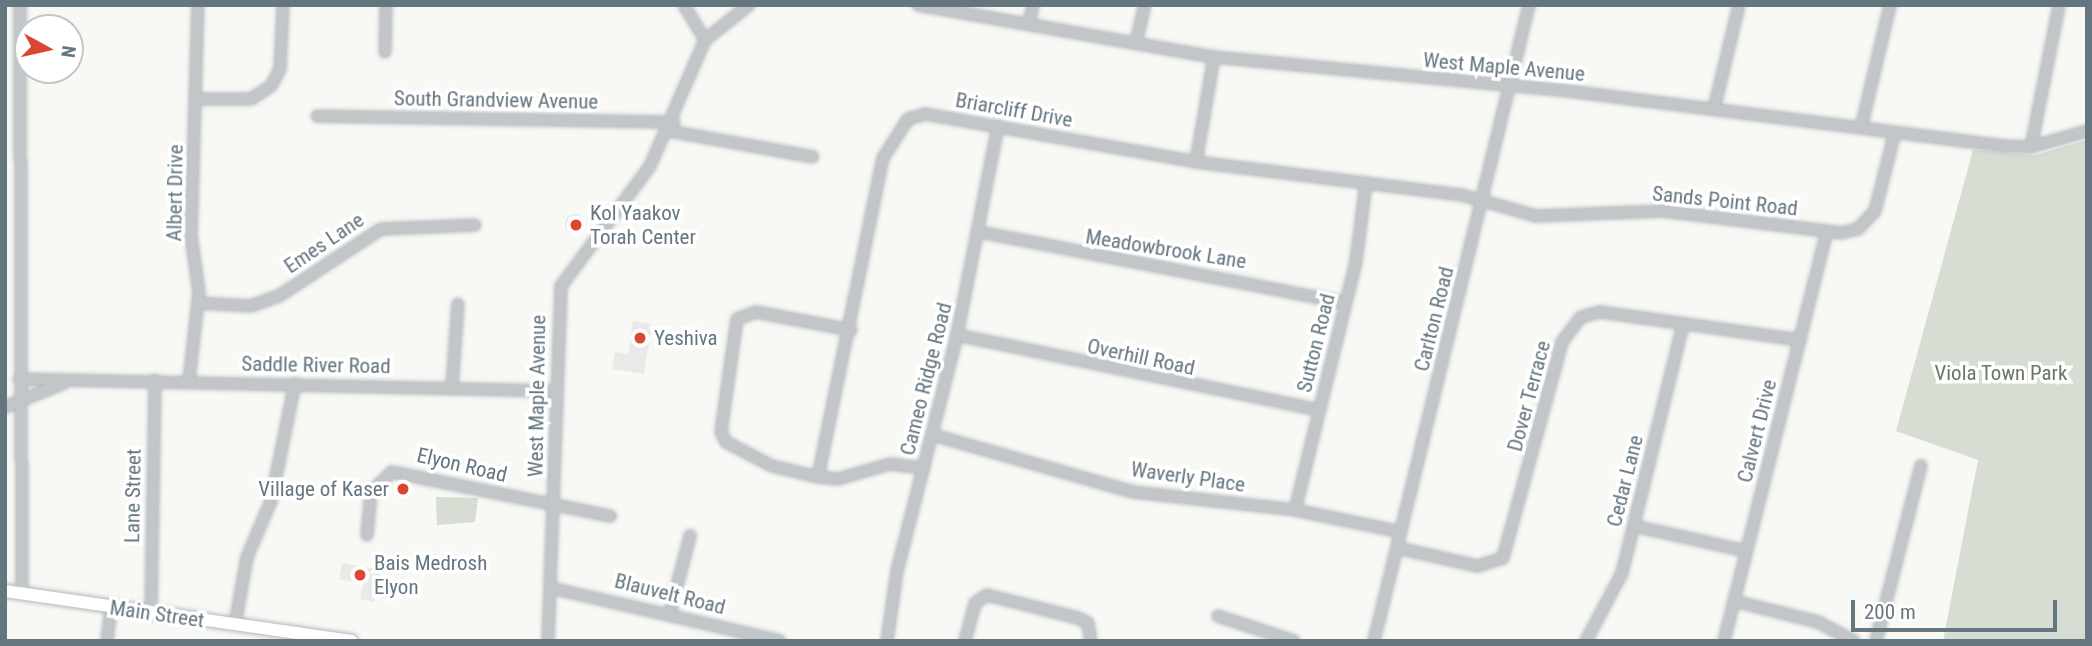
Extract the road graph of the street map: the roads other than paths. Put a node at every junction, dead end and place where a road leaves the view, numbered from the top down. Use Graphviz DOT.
graph roads {
  1 [pos="20,5"];
  2 [pos="198,5"];
  3 [pos="283,5"];
  4 [pos="386,5"];
  5 [pos="684,5"];
  6 [pos="750,5"];
  7 [pos="918,5"];
  8 [pos="1033,5"];
  9 [pos="1145,5"];
  10 [pos="1529,5"];
  11 [pos="1739,5"];
  12 [pos="1890,5"];
  13 [pos="2059,5"];
  14 [pos="1029,23"];
  15 [pos="705,40"];
  16 [pos="1136,43"];
  17 [pos="386,52"];
  18 [pos="1214,57"];
  19 [pos="1510,86"];
  20 [pos="197,99"];
  21 [pos="1714,109"];
  22 [pos="317,116"];
  23 [pos="998,126"];
  24 [pos="671,127"];
  25 [pos="1861,128"];
  26 [pos="2087,131"];
  27 [pos="1895,132"];
  28 [pos="5,142"];
  29 [pos="18,145"];
  30 [pos="2031,146"];
  31 [pos="813,157"];
  32 [pos="1196,162"];
  33 [pos="1366,183"];
  34 [pos="1483,200"];
  35 [pos="475,225"];
  36 [pos="980,232"];
  37 [pos="1827,232"];
  38 [pos="198,303"];
  39 [pos="1345,303"];
  40 [pos="458,304"];
  41 [pos="5,318"];
  42 [pos="17,318"];
  43 [pos="1683,324"];
  44 [pos="851,330"];
  45 [pos="957,335"];
  46 [pos="1800,340"];
  47 [pos="19,379"];
  48 [pos="79,379"];
  49 [pos="155,380"];
  50 [pos="189,381"];
  51 [pos="296,383"];
  52 [pos="452,387"];
  53 [pos="554,391"];
  54 [pos="19,402"];
  55 [pos="5,407"];
  56 [pos="1319,410"];
  57 [pos="933,435"];
  58 [pos="1921,466"];
  59 [pos="924,468"];
  60 [pos="818,477"];
  61 [pos="555,506"];
  62 [pos="1295,510"];
  63 [pos="611,516"];
  64 [pos="1634,526"];
  65 [pos="1401,532"];
  66 [pos="368,535"];
  67 [pos="690,536"];
  68 [pos="1398,548"];
  69 [pos="1746,551"];
  70 [pos="551,588"];
  71 [pos="5,591"];
  72 [pos="22,593"];
  73 [pos="1734,601"];
  74 [pos="111,607"];
  75 [pos="151,612"];
  76 [pos="670,613"];
  77 [pos="1218,616"];
  78 [pos="235,625"];
  79 [pos="107,641"];
  80 [pos="351,641"];
  81 [pos="548,641"];
  82 [pos="780,641"];
  83 [pos="887,641"];
  84 [pos="965,641"];
  85 [pos="1091,641"];
  86 [pos="1294,641"];
  87 [pos="1374,641"];
  88 [pos="1586,641"];
  89 [pos="1724,641"];
  90 [pos="1854,641"];
  91 [pos="1876,641"];
  1 -- 29 [label="street"];
  2 -- 20 [label="street, Albert Drive"];
  3 -- 20 [label="street"];
  4 -- 17 [label="street"];
  5 -- 15 [label="street"];
  6 -- 15 [label="street"];
  7 -- 14 [label="street, West Maple Avenue"];
  8 -- 14 [label="street"];
  9 -- 16 [label="street"];
  10 -- 19 [label="street, Carlton Road"];
  11 -- 21 [label="street"];
  12 -- 25 [label="street"];
  13 -- 30 [label="street"];
  14 -- 16 [label="street, West Maple Avenue"];
  15 -- 24 [label="street, West Maple Avenue"];
  16 -- 18 [label="street, West Maple Avenue"];
  18 -- 19 [label="street, West Maple Avenue"];
  18 -- 32 [label="street"];
  19 -- 21 [label="street, West Maple Avenue"];
  19 -- 34 [label="street, Carlton Road"];
  20 -- 38 [label="street, Albert Drive"];
  21 -- 25 [label="street, West Maple Avenue"];
  22 -- 24 [label="street, South Grandview Avenue"];
  23 -- 32 [label="street, Briarcliff Drive"];
  23 -- 36 [label="street, Cameo Ridge Road"];
  23 -- 44 [label="street, Briarcliff Drive"];
  24 -- 31 [label="street, South Grandview Avenue"];
  24 -- 53 [label="street, West Maple Avenue"];
  25 -- 27 [label="street, West Maple Avenue"];
  26 -- 30 [label="street, West Maple Avenue"];
  27 -- 30 [label="street, West Maple Avenue"];
  27 -- 37 [label="street, Sands Point Road"];
  28 -- 29 [label="street"];
  29 -- 42 [label="street"];
  32 -- 33 [label="street, Briarcliff Drive"];
  33 -- 34 [label="street, Briarcliff Drive"];
  33 -- 39 [label="street, Sutton Road"];
  34 -- 37 [label="street, Sands Point Road"];
  34 -- 65 [label="street, Carlton Road"];
  35 -- 38 [label="street, Emes Lane"];
  36 -- 39 [label="street, Meadowbrook Lane"];
  36 -- 45 [label="street, Cameo Ridge Road"];
  37 -- 46 [label="street, Calvert Drive"];
  38 -- 50 [label="street, Albert Drive"];
  39 -- 56 [label="street, Sutton Road"];
  40 -- 52 [label="street"];
  41 -- 42 [label="street"];
  42 -- 47 [label="street"];
  43 -- 46 [label="street, Dover Terrace"];
  43 -- 64 [label="street, Cedar Lane"];
  43 -- 68 [label="street, Dover Terrace"];
  44 -- 60 [label="street, Briarcliff Drive"];
  44 -- 60 [label="street"];
  45 -- 56 [label="street, Overhill Road"];
  45 -- 57 [label="street, Cameo Ridge Road"];
  46 -- 69 [label="street, Calvert Drive"];
  47 -- 48 [label="street, Saddle River Road"];
  47 -- 54 [label="street"];
  48 -- 49 [label="street, Saddle River Road"];
  48 -- 54 [label="street, Saddle River Road"];
  49 -- 50 [label="street, Saddle River Road"];
  49 -- 75 [label="street, Lane Street"];
  50 -- 51 [label="street, Saddle River Road"];
  51 -- 52 [label="street, Saddle River Road"];
  51 -- 78 [label="street"];
  52 -- 53 [label="street, Saddle River Road"];
  53 -- 61 [label="street, West Maple Avenue"];
  54 -- 55 [label="street, Saddle River Road"];
  54 -- 72 [label="street"];
  56 -- 62 [label="street, Sutton Road"];
  57 -- 59 [label="street, Cameo Ridge Road"];
  57 -- 62 [label="street, Waverly Place"];
  58 -- 91 [label="street"];
  59 -- 60 [label="street"];
  59 -- 83 [label="street, Cameo Ridge Road"];
  61 -- 63 [label="street"];
  61 -- 66 [label="street, Elyon Road"];
  61 -- 70 [label="street, West Maple Avenue"];
  62 -- 65 [label="street, Waverly Place"];
  64 -- 69 [label="street"];
  64 -- 88 [label="street, Cedar Lane"];
  65 -- 68 [label="street, Carlton Road"];
  67 -- 76 [label="street"];
  68 -- 87 [label="street, Carlton Road"];
  69 -- 73 [label="street, Calvert Drive"];
  70 -- 76 [label="street, Blauvelt Road"];
  70 -- 81 [label="street, West Maple Avenue"];
  71 -- 72 [label="main road, Main Street"];
  72 -- 74 [label="main road, Main Street"];
  73 -- 89 [label="street, Calvert Drive"];
  73 -- 90 [label="street"];
  74 -- 75 [label="main road, Main Street"];
  74 -- 79 [label="street"];
  75 -- 78 [label="main road, Main Street"];
  76 -- 82 [label="street, Blauvelt Road"];
  77 -- 86 [label="street"];
  78 -- 80 [label="main road, Main Street"];
  84 -- 85 [label="street"];
}
